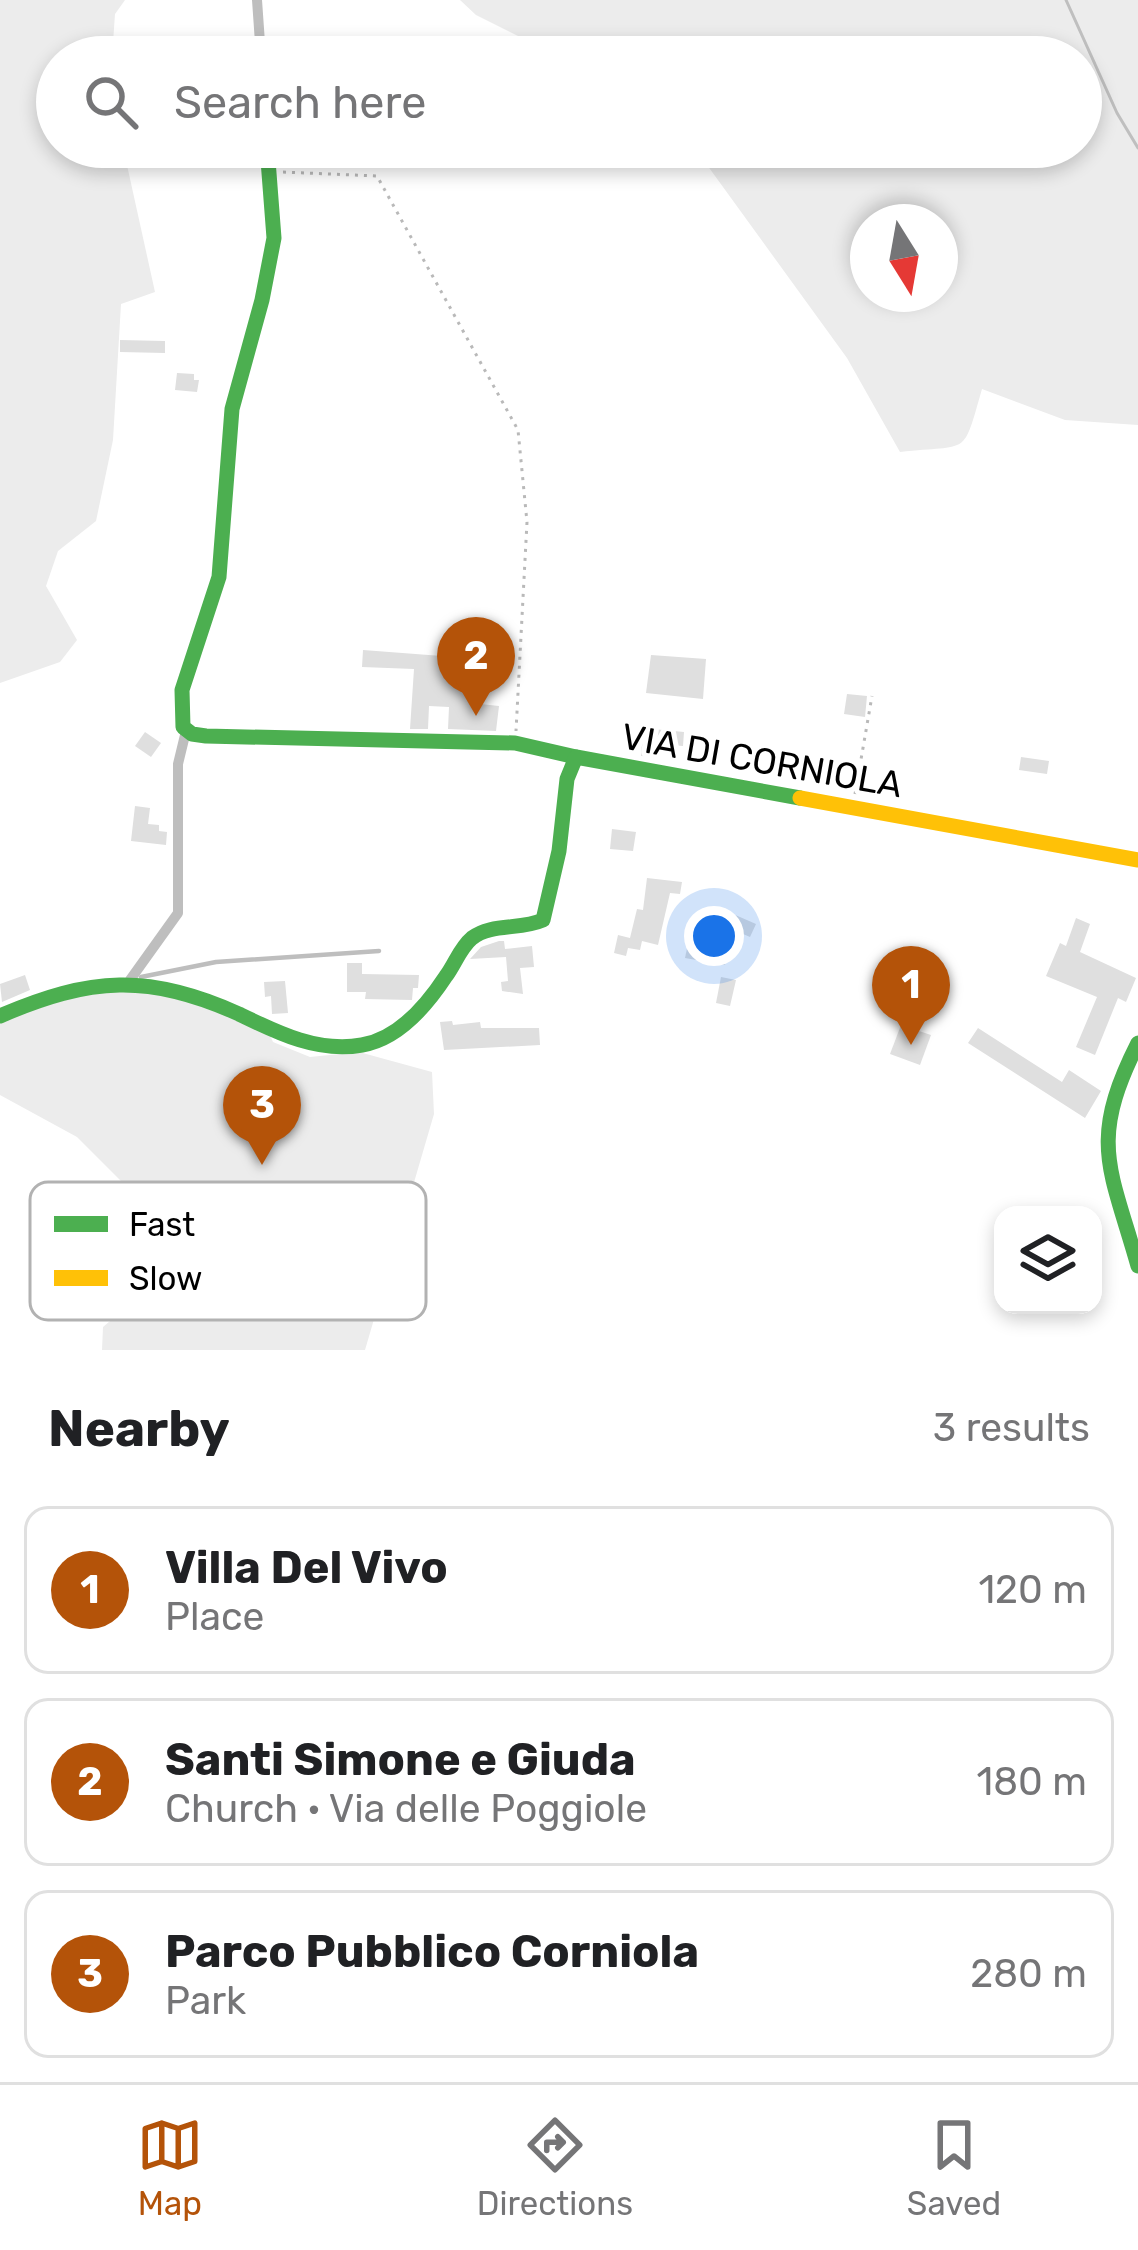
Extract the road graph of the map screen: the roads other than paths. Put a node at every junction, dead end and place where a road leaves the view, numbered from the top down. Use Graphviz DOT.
graph roads {
  1 [pos="257,0"];
  2 [pos="260,36"];
  3 [pos="269,168"];
  4 [pos="186,731"];
  5 [pos="576,758"];
  6 [pos="1137,854"];
  7 [pos="379,951"];
  8 [pos="130,980"];
  9 [pos="0,1016"];
  10 [pos="1138,1043"];
  11 [pos="1138,1266"];
  1 -- 2 [label="street"];
  3 -- 4 [label="street"];
  4 -- 5 [label="street"];
  4 -- 8 [label="street"];
  5 -- 6 [label="street, VIA DI CORNIOLA"];
  5 -- 8 [label="street, VIA DI CORNIOLA"];
  7 -- 8 [label="lane"];
  8 -- 9 [label="street, VIA DI CORNIOLA"];
  10 -- 11 [label="street"];
}
